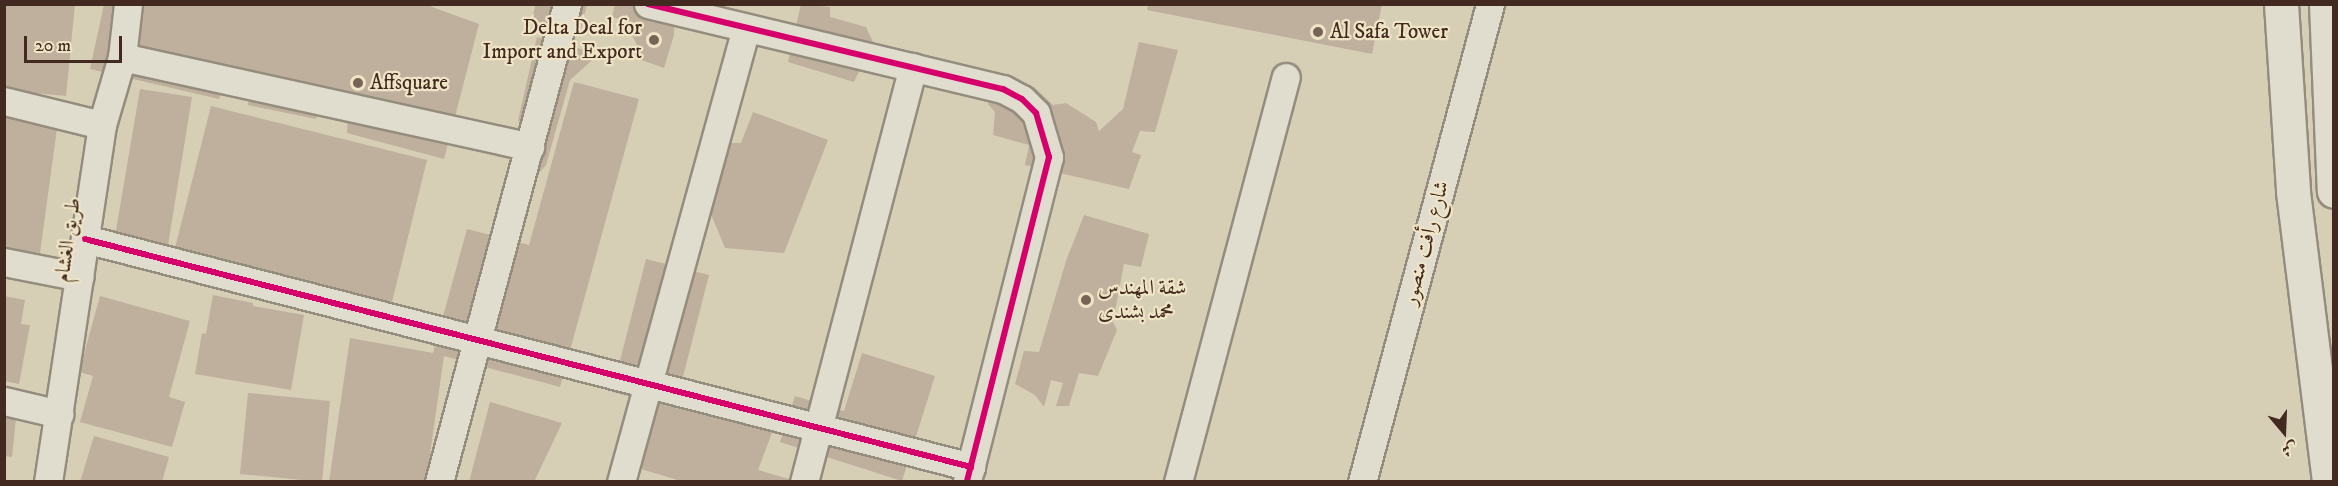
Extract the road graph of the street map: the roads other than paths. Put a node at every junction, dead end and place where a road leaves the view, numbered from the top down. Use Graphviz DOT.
graph roads {
  1 [pos="128,4"];
  2 [pos="567,4"];
  3 [pos="648,4"];
  4 [pos="1490,4"];
  5 [pos="2281,4"];
  6 [pos="2325,4"];
  7 [pos="746,28"];
  8 [pos="122,57"];
  9 [pos="913,68"];
  10 [pos="1286,77"];
  11 [pos="4,101"];
  12 [pos="102,125"];
  13 [pos="530,147"];
  14 [pos="2334,191"];
  15 [pos="85,239"];
  16 [pos="4,262"];
  17 [pos="80,277"];
  18 [pos="478,340"];
  19 [pos="647,384"];
  20 [pos="4,401"];
  21 [pos="59,414"];
  22 [pos="817,427"];
  23 [pos="969,474"];
  24 [pos="48,482"];
  25 [pos="439,482"];
  26 [pos="621,482"];
  27 [pos="804,482"];
  28 [pos="1178,482"];
  29 [pos="1362,482"];
  30 [pos="2329,482"];
  1 -- 8 [label="street, طريق الغشام"];
  2 -- 13 [label="street"];
  3 -- 7 [label="street"];
  4 -- 29 [label="street, شارع رأفت منصور"];
  5 -- 30 [label="street"];
  6 -- 14 [label="street"];
  7 -- 9 [label="street"];
  7 -- 19 [label="street"];
  8 -- 12 [label="street, طريق الغشام"];
  8 -- 13 [label="street"];
  9 -- 22 [label="street"];
  9 -- 23 [label="street"];
  10 -- 28 [label="street"];
  11 -- 12 [label="street"];
  12 -- 15 [label="street, طريق الغشام"];
  13 -- 18 [label="street"];
  15 -- 17 [label="street, طريق الغشام"];
  15 -- 18 [label="street"];
  16 -- 17 [label="street"];
  17 -- 21 [label="street, طريق الغشام"];
  18 -- 19 [label="street"];
  18 -- 25 [label="street"];
  19 -- 22 [label="street"];
  19 -- 26 [label="street"];
  20 -- 21 [label="street"];
  21 -- 24 [label="street, طريق الغشام"];
  22 -- 23 [label="street"];
  22 -- 27 [label="street"];
}
